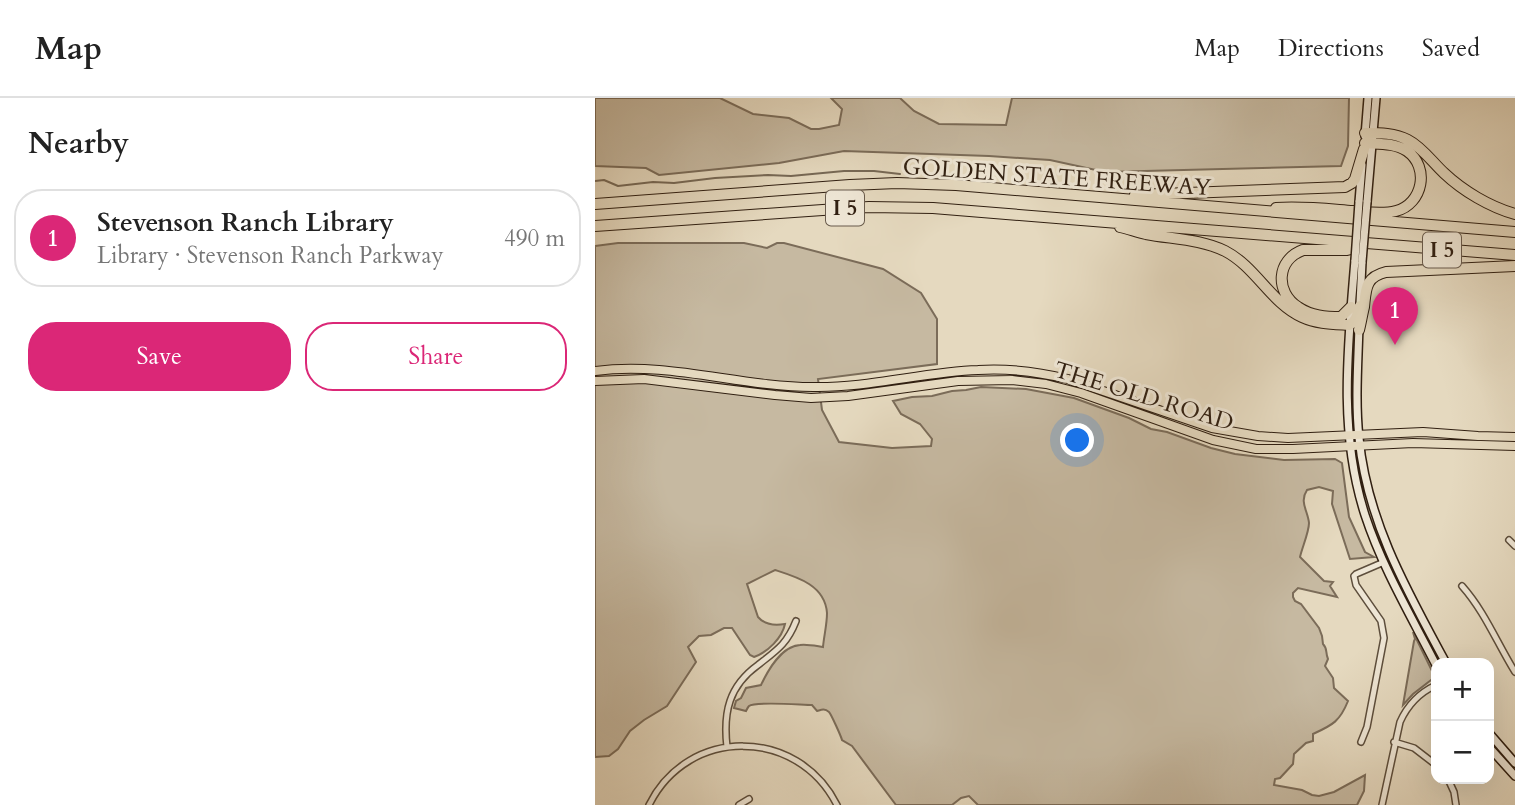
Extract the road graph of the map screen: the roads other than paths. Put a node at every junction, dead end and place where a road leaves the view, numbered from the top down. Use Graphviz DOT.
graph roads {
  1 [pos="1368,98"];
  2 [pos="1376,98"];
  3 [pos="1368,140"];
  4 [pos="1097,197"];
  5 [pos="595,204"];
  6 [pos="1244,210"];
  7 [pos="1515,214"];
  8 [pos="1096,220"];
  9 [pos="595,226"];
  10 [pos="1515,232"];
  11 [pos="1370,244"];
  12 [pos="1515,256"];
  13 [pos="1515,266"];
  14 [pos="1355,307"];
  15 [pos="1354,327"];
  16 [pos="595,371"];
  17 [pos="595,381"];
  18 [pos="1349,436"];
  19 [pos="1359,436"];
  20 [pos="1515,437"];
  21 [pos="1360,446"];
  22 [pos="1515,446"];
  23 [pos="1350,447"];
  24 [pos="1509,540"];
  25 [pos="1515,546"];
  26 [pos="1384,562"];
  27 [pos="1462,586"];
  28 [pos="796,621"];
  29 [pos="1433,658"];
  30 [pos="1442,658"];
  31 [pos="1515,672"];
  32 [pos="1431,688"];
  33 [pos="1494,740"];
  34 [pos="1361,742"];
  35 [pos="1394,742"];
  36 [pos="727,747"];
  37 [pos="1494,751"];
  38 [pos="1431,761"];
  39 [pos="1514,769"];
  40 [pos="1450,784"];
  41 [pos="749,799"];
  42 [pos="649,805"];
  43 [pos="739,805"];
  44 [pos="837,805"];
  45 [pos="1383,805"];
  46 [pos="1456,805"];
  1 -- 3 [label="main road"];
  2 -- 3 [label="main road"];
  3 -- 4 [label="highway"];
  3 -- 6 [label="highway"];
  3 -- 7 [label="highway"];
  3 -- 14 [label="main road, bridge"];
  4 -- 5 [label="highway, GOLDEN STATE FREEWAY / I 5"];
  4 -- 6 [label="highway, GOLDEN STATE FREEWAY / I 5"];
  6 -- 10 [label="highway, GOLDEN STATE FREEWAY / I 5"];
  8 -- 9 [label="highway, GOLDEN STATE FREEWAY / I 5"];
  8 -- 11 [label="highway, GOLDEN STATE FREEWAY / I 5"];
  8 -- 15 [label="highway"];
  11 -- 12 [label="highway, GOLDEN STATE FREEWAY / I 5"];
  11 -- 14 [label="highway"];
  13 -- 15 [label="highway"];
  14 -- 15 [label="highway"];
  15 -- 18 [label="main road"];
  15 -- 19 [label="main road"];
  16 -- 18 [label="main road, THE OLD ROAD"];
  17 -- 23 [label="main road, THE OLD ROAD"];
  18 -- 19 [label="main road, THE OLD ROAD"];
  18 -- 23 [label="main road"];
  19 -- 20 [label="main road, THE OLD ROAD"];
  19 -- 21 [label="main road"];
  21 -- 22 [label="main road, THE OLD ROAD"];
  21 -- 23 [label="main road, THE OLD ROAD"];
  21 -- 30 [label="main road"];
  23 -- 26 [label="main road"];
  24 -- 25 [label="street"];
  26 -- 29 [label="main road"];
  26 -- 34 [label="street"];
  27 -- 31 [label="street"];
  28 -- 36 [label="street"];
  32 -- 35 [label="street"];
  33 -- 39 [label="main road"];
  35 -- 38 [label="street"];
  35 -- 45 [label="street"];
  36 -- 42 [label="street"];
  36 -- 44 [label="street"];
  37 -- 39 [label="main road"];
  40 -- 46 [label="street"];
  41 -- 43 [label="street"];
}
